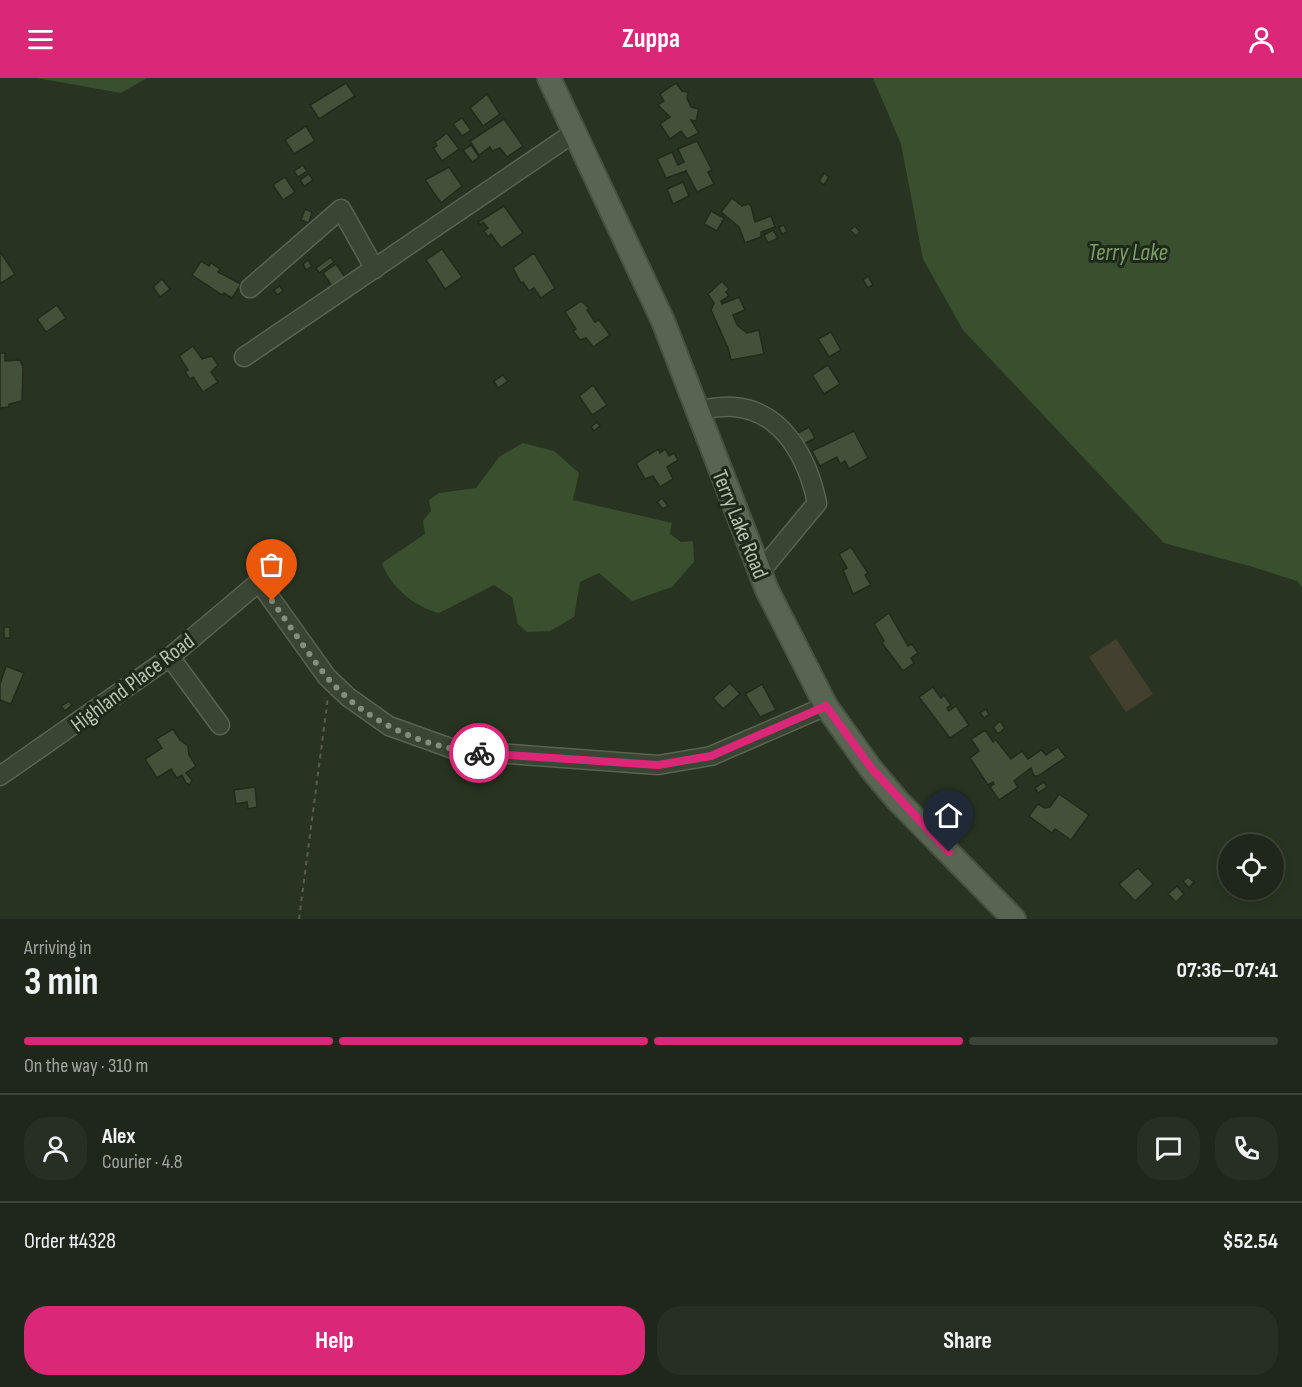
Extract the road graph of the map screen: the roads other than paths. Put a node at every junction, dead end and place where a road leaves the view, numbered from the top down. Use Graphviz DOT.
graph roads {
  1 [pos="549,78"];
  2 [pos="575,132"];
  3 [pos="375,269"];
  4 [pos="250,288"];
  5 [pos="244,357"];
  6 [pos="697,409"];
  7 [pos="760,572"];
  8 [pos="170,657"];
  9 [pos="826,706"];
  10 [pos="220,725"];
  11 [pos="0,776"];
  12 [pos="1014,919"];
  1 -- 2 [label="main road, Terry Lake Road"];
  2 -- 3 [label="street"];
  2 -- 6 [label="main road, Terry Lake Road"];
  3 -- 4 [label="street"];
  3 -- 5 [label="street"];
  6 -- 7 [label="main road, Terry Lake Road"];
  6 -- 7 [label="street"];
  7 -- 9 [label="main road, Terry Lake Road"];
  8 -- 9 [label="street, Highland Place Road"];
  8 -- 10 [label="street"];
  8 -- 11 [label="street, Highland Place Road"];
  9 -- 12 [label="main road, Terry Lake Road"];
}
